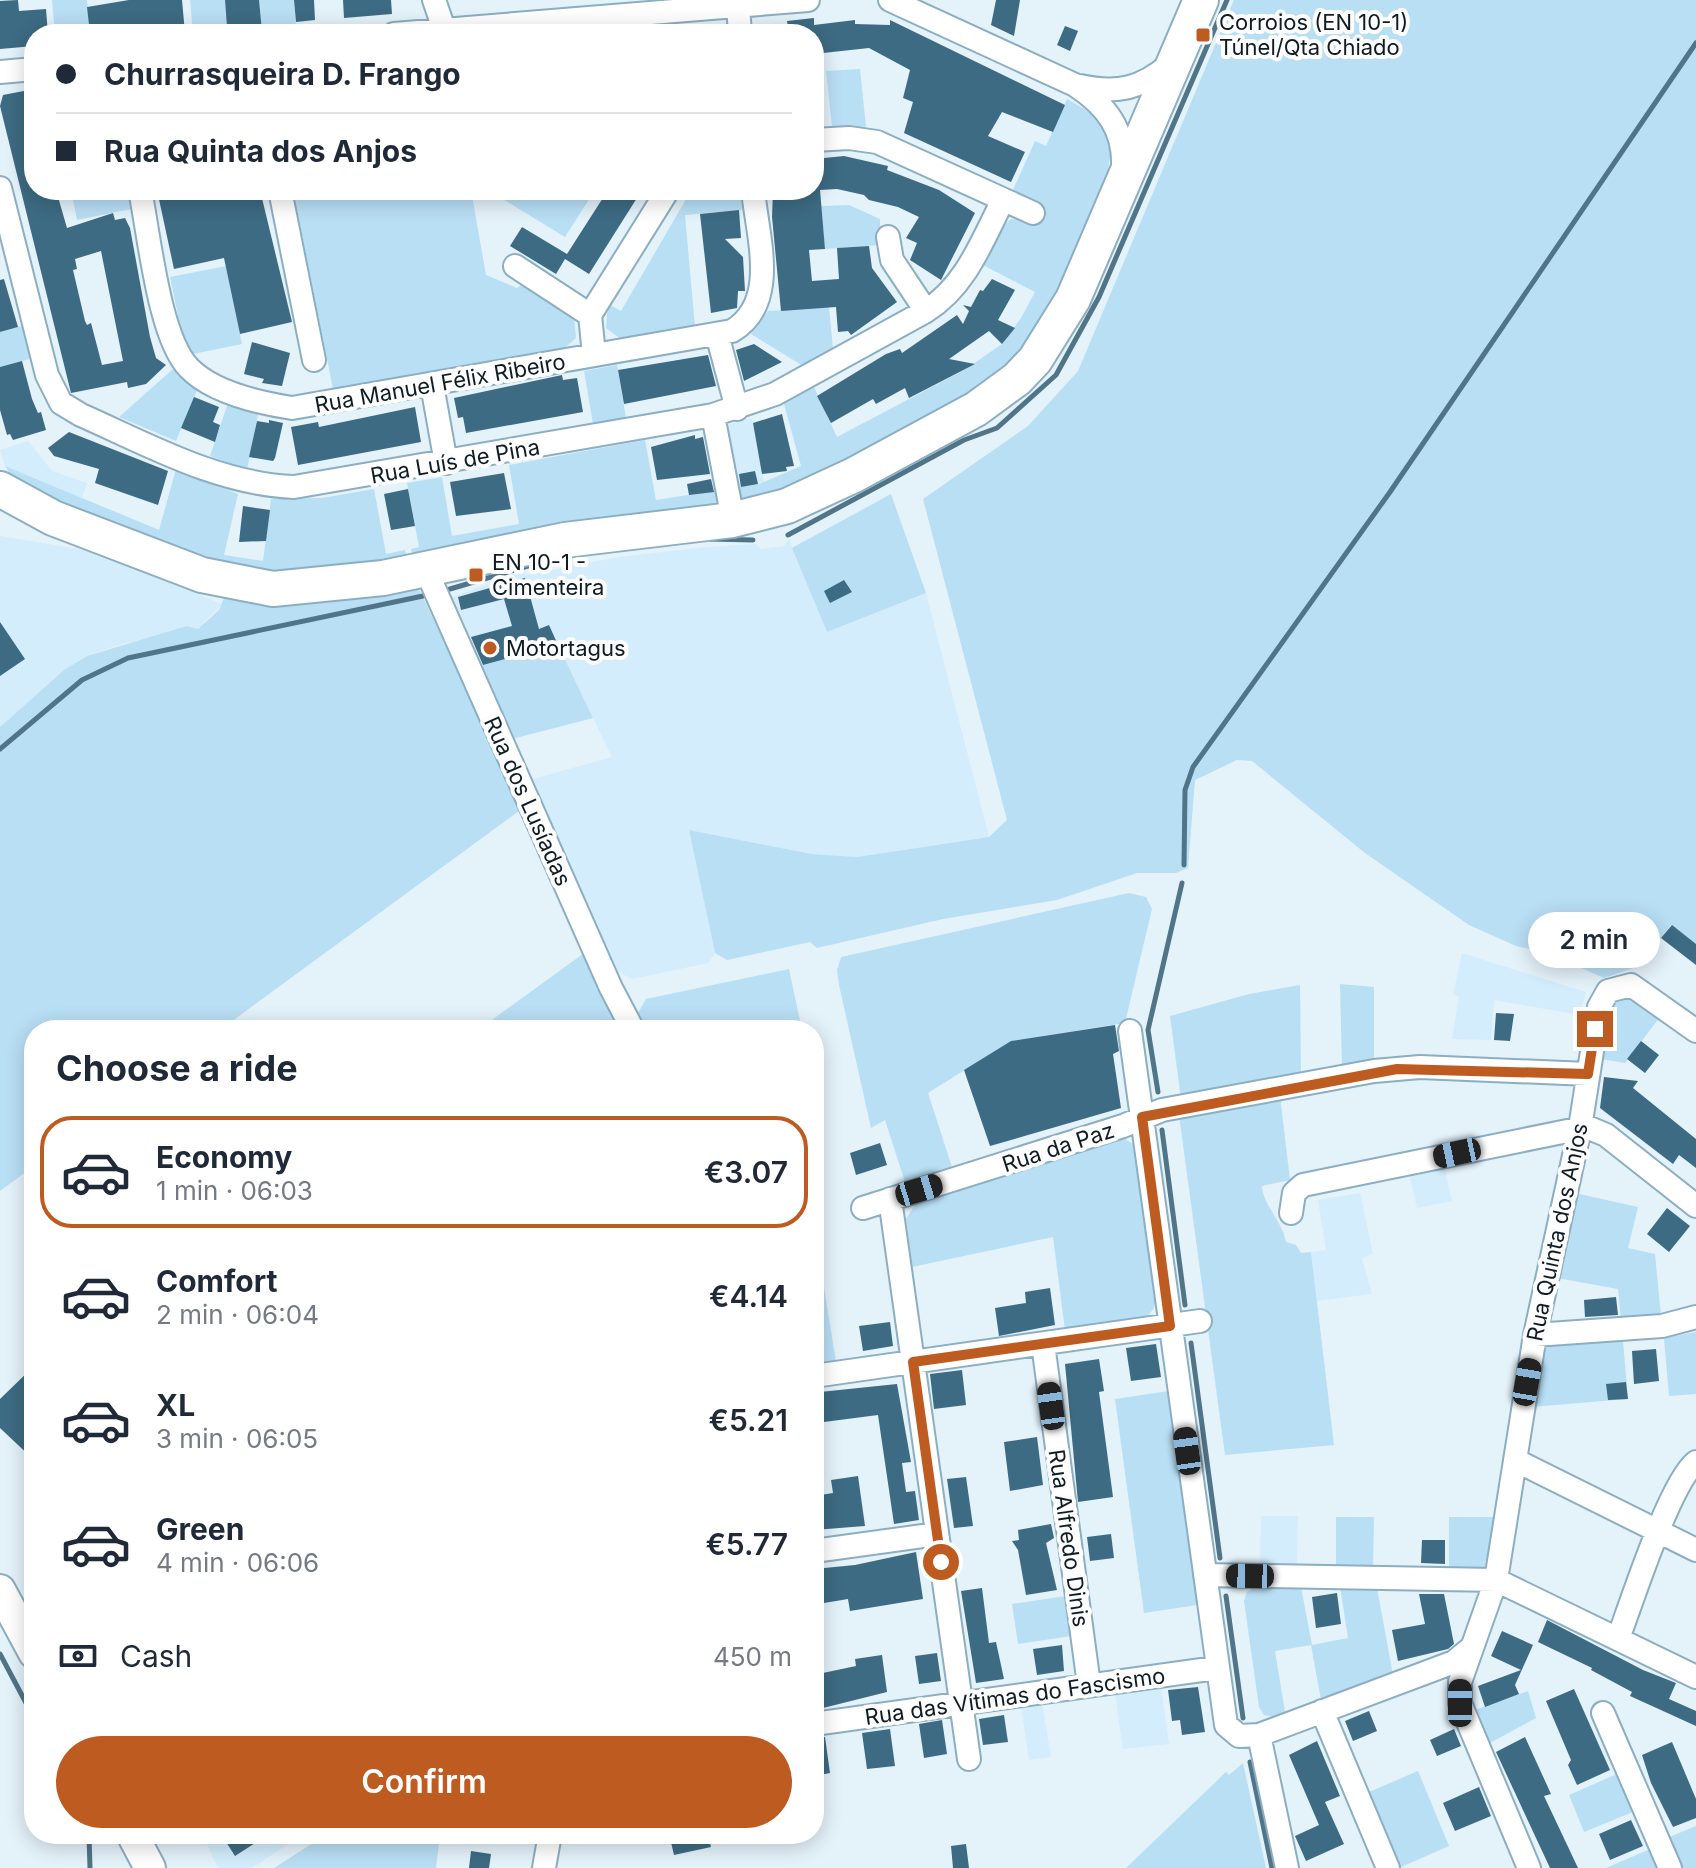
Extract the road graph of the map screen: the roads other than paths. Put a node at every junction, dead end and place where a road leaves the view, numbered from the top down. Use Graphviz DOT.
graph roads {
  1 [pos="434,0"];
  2 [pos="808,0"];
  3 [pos="890,0"];
  4 [pos="1201,0"];
  5 [pos="738,6"];
  6 [pos="579,8"];
  7 [pos="442,24"];
  8 [pos="476,24"];
  9 [pos="739,24"];
  10 [pos="1175,59"];
  11 [pos="24,70"];
  12 [pos="0,72"];
  13 [pos="1109,100"];
  14 [pos="1149,119"];
  15 [pos="824,139"];
  16 [pos="0,188"];
  17 [pos="142,200"];
  18 [pos="282,200"];
  19 [pos="662,200"];
  20 [pos="754,200"];
  21 [pos="1003,200"];
  22 [pos="1113,203"];
  23 [pos="1033,213"];
  24 [pos="888,237"];
  25 [pos="515,266"];
  26 [pos="926,311"];
  27 [pos="590,315"];
  28 [pos="717,334"];
  29 [pos="594,355"];
  30 [pos="314,360"];
  31 [pos="432,385"];
  32 [pos="737,409"];
  33 [pos="713,415"];
  34 [pos="446,463"];
  35 [pos="0,489"];
  36 [pos="731,509"];
  37 [pos="0,519"];
  38 [pos="98,536"];
  39 [pos="426,570"];
  40 [pos="628,1020"];
  41 [pos="1130,1031"];
  42 [pos="1696,1031"];
  43 [pos="1588,1074"];
  44 [pos="1142,1117"];
  45 [pos="1580,1128"];
  46 [pos="890,1199"];
  47 [pos="1696,1206"];
  48 [pos="863,1208"];
  49 [pos="1291,1213"];
  50 [pos="1696,1317"];
  51 [pos="1200,1321"];
  52 [pos="1170,1326"];
  53 [pos="1535,1335"];
  54 [pos="1043,1344"];
  55 [pos="913,1362"];
  56 [pos="824,1375"];
  57 [pos="1515,1460"];
  58 [pos="1696,1462"];
  59 [pos="1658,1531"];
  60 [pos="937,1534"];
  61 [pos="824,1550"];
  62 [pos="1696,1550"];
  63 [pos="1205,1575"];
  64 [pos="1496,1580"];
  65 [pos="0,1590"];
  66 [pos="24,1634"];
  67 [pos="1618,1639"];
  68 [pos="1472,1647"];
  69 [pos="1216,1668"];
  70 [pos="1696,1677"];
  71 [pos="1089,1685"];
  72 [pos="962,1704"];
  73 [pos="1322,1711"];
  74 [pos="1603,1713"];
  75 [pos="824,1723"];
  76 [pos="1259,1735"];
  77 [pos="969,1759"];
  78 [pos="137,1844"];
  79 [pos="548,1844"];
  80 [pos="150,1868"];
  81 [pos="544,1868"];
  82 [pos="1287,1868"];
  83 [pos="1388,1868"];
  84 [pos="1529,1868"];
  85 [pos="1670,1868"];
  1 -- 7 [label="street"];
  2 -- 5 [label="street"];
  3 -- 13 [label="street"];
  4 -- 10 [label="main road"];
  5 -- 6 [label="street"];
  5 -- 9 [label="street"];
  6 -- 8 [label="street"];
  10 -- 13 [label="street"];
  10 -- 14 [label="main road"];
  11 -- 12 [label="street"];
  13 -- 14 [label="street"];
  13 -- 22 [label="street"];
  14 -- 22 [label="main road"];
  15 -- 21 [label="street"];
  16 -- 34 [label="street, Rua Luís de Pina"];
  17 -- 31 [label="street, Rua Manuel Félix Ribeiro"];
  18 -- 30 [label="street"];
  19 -- 27 [label="street"];
  20 -- 28 [label="street, Rua Manuel Félix Ribeiro"];
  21 -- 23 [label="street"];
  21 -- 26 [label="street, Rua Luís de Pina"];
  22 -- 39 [label="main road"];
  24 -- 26 [label="street"];
  25 -- 27 [label="street"];
  26 -- 32 [label="street, Rua Luís de Pina"];
  27 -- 29 [label="street"];
  28 -- 29 [label="street, Rua Manuel Félix Ribeiro"];
  28 -- 32 [label="street"];
  29 -- 31 [label="street, Rua Manuel Félix Ribeiro"];
  31 -- 34 [label="street"];
  32 -- 33 [label="street, Rua Luís de Pina"];
  33 -- 34 [label="street, Rua Luís de Pina"];
  33 -- 36 [label="street"];
  35 -- 38 [label="main road"];
  37 -- 38 [label="main road"];
  38 -- 39 [label="main road"];
  39 -- 40 [label="street, Rua dos Lusíadas"];
  41 -- 44 [label="street"];
  42 -- 43 [label="street, Rua Quinta dos Anjos"];
  43 -- 44 [label="street, Rua da Paz"];
  43 -- 45 [label="street, Rua Quinta dos Anjos"];
  44 -- 46 [label="street, Rua da Paz"];
  44 -- 52 [label="street"];
  45 -- 47 [label="street"];
  45 -- 49 [label="street"];
  45 -- 53 [label="street, Rua Quinta dos Anjos"];
  46 -- 48 [label="street, Rua da Paz"];
  46 -- 55 [label="street"];
  50 -- 53 [label="street"];
  51 -- 52 [label="street"];
  52 -- 54 [label="street"];
  52 -- 63 [label="street"];
  53 -- 57 [label="street, Rua Quinta dos Anjos"];
  54 -- 55 [label="street"];
  54 -- 71 [label="street, Rua Alfredo Dinis"];
  55 -- 56 [label="street"];
  55 -- 60 [label="street"];
  57 -- 59 [label="street"];
  57 -- 64 [label="street, Rua Quinta dos Anjos"];
  58 -- 59 [label="street"];
  59 -- 62 [label="street"];
  59 -- 67 [label="street"];
  60 -- 61 [label="street"];
  60 -- 72 [label="street"];
  63 -- 64 [label="street"];
  63 -- 69 [label="street"];
  64 -- 67 [label="street"];
  64 -- 68 [label="street, Rua Quinta dos Anjos"];
  65 -- 66 [label="main road"];
  67 -- 70 [label="street"];
  68 -- 73 [label="street"];
  68 -- 84 [label="street, Rua Quinta dos Anjos"];
  69 -- 71 [label="street, Rua das Vítimas do Fascismo"];
  69 -- 76 [label="street"];
  71 -- 72 [label="street, Rua das Vítimas do Fascismo"];
  72 -- 75 [label="street, Rua das Vítimas do Fascismo"];
  72 -- 77 [label="street"];
  73 -- 76 [label="street"];
  73 -- 83 [label="street"];
  74 -- 85 [label="street"];
  76 -- 82 [label="street"];
  78 -- 80 [label="main road"];
  79 -- 81 [label="street"];
}
